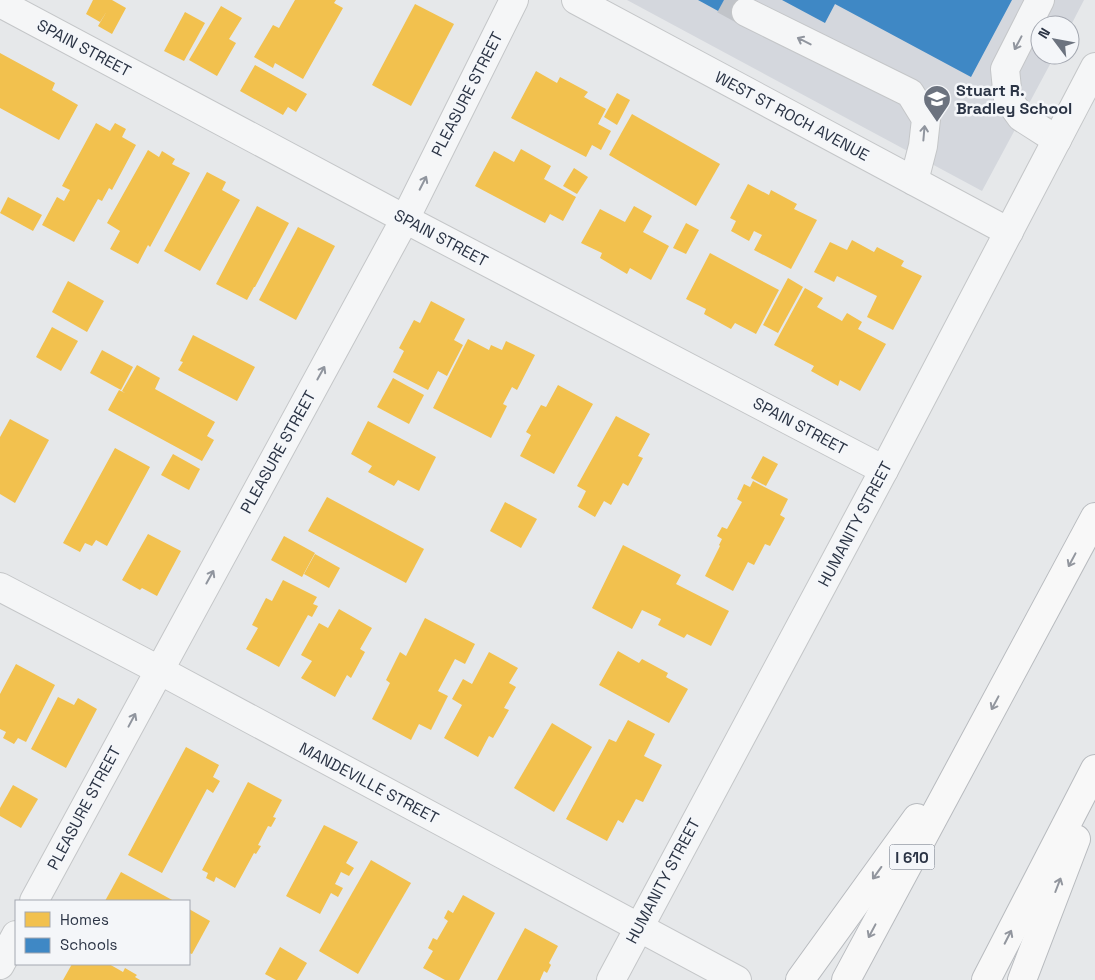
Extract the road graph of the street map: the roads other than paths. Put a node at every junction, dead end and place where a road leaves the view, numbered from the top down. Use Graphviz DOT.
graph roads {
  1 [pos="514,0"];
  2 [pos="576,0"];
  3 [pos="1040,0"];
  4 [pos="0,3"];
  5 [pos="613,8"];
  6 [pos="746,12"];
  7 [pos="1095,67"];
  8 [pos="1057,140"];
  9 [pos="914,180"];
  10 [pos="404,219"];
  11 [pos="1008,232"];
  12 [pos="884,470"];
  13 [pos="1095,518"];
  14 [pos="0,587"];
  15 [pos="159,670"];
  16 [pos="978,734"];
  17 [pos="1095,769"];
  18 [pos="1095,788"];
  19 [pos="35,900"];
  20 [pos="638,928"];
  21 [pos="15,937"];
  22 [pos="0,965"];
  23 [pos="611,980"];
  24 [pos="737,980"];
  25 [pos="800,980"];
  26 [pos="846,980"];
  27 [pos="986,980"];
  28 [pos="1022,980"];
  10 -- 1 [label="street, PLEASURE STREET, one-way"];
  2 -- 5 [label="street, WEST ST ROCH AVENUE"];
  3 -- 8 [label="street, one-way"];
  4 -- 10 [label="street, SPAIN STREET"];
  5 -- 9 [label="street, WEST ST ROCH AVENUE"];
  9 -- 6 [label="street, one-way"];
  7 -- 8 [label="street, HUMANITY STREET"];
  8 -- 11 [label="street, HUMANITY STREET"];
  9 -- 11 [label="street, WEST ST ROCH AVENUE"];
  10 -- 12 [label="street, SPAIN STREET"];
  15 -- 10 [label="street, PLEASURE STREET, one-way"];
  11 -- 12 [label="street, HUMANITY STREET"];
  12 -- 20 [label="street, HUMANITY STREET"];
  13 -- 16 [label="highway, I 610, one-way"];
  14 -- 15 [label="street, MANDEVILLE STREET"];
  19 -- 15 [label="street, PLEASURE STREET, one-way"];
  15 -- 20 [label="street, MANDEVILLE STREET"];
  16 -- 25 [label="highway, one-way"];
  16 -- 26 [label="highway, I 610, one-way"];
  27 -- 17 [label="highway, one-way"];
  28 -- 18 [label="highway, one-way"];
  20 -- 23 [label="street, HUMANITY STREET"];
  20 -- 24 [label="street, MANDEVILLE STREET"];
  21 -- 22 [label="street"];
}
